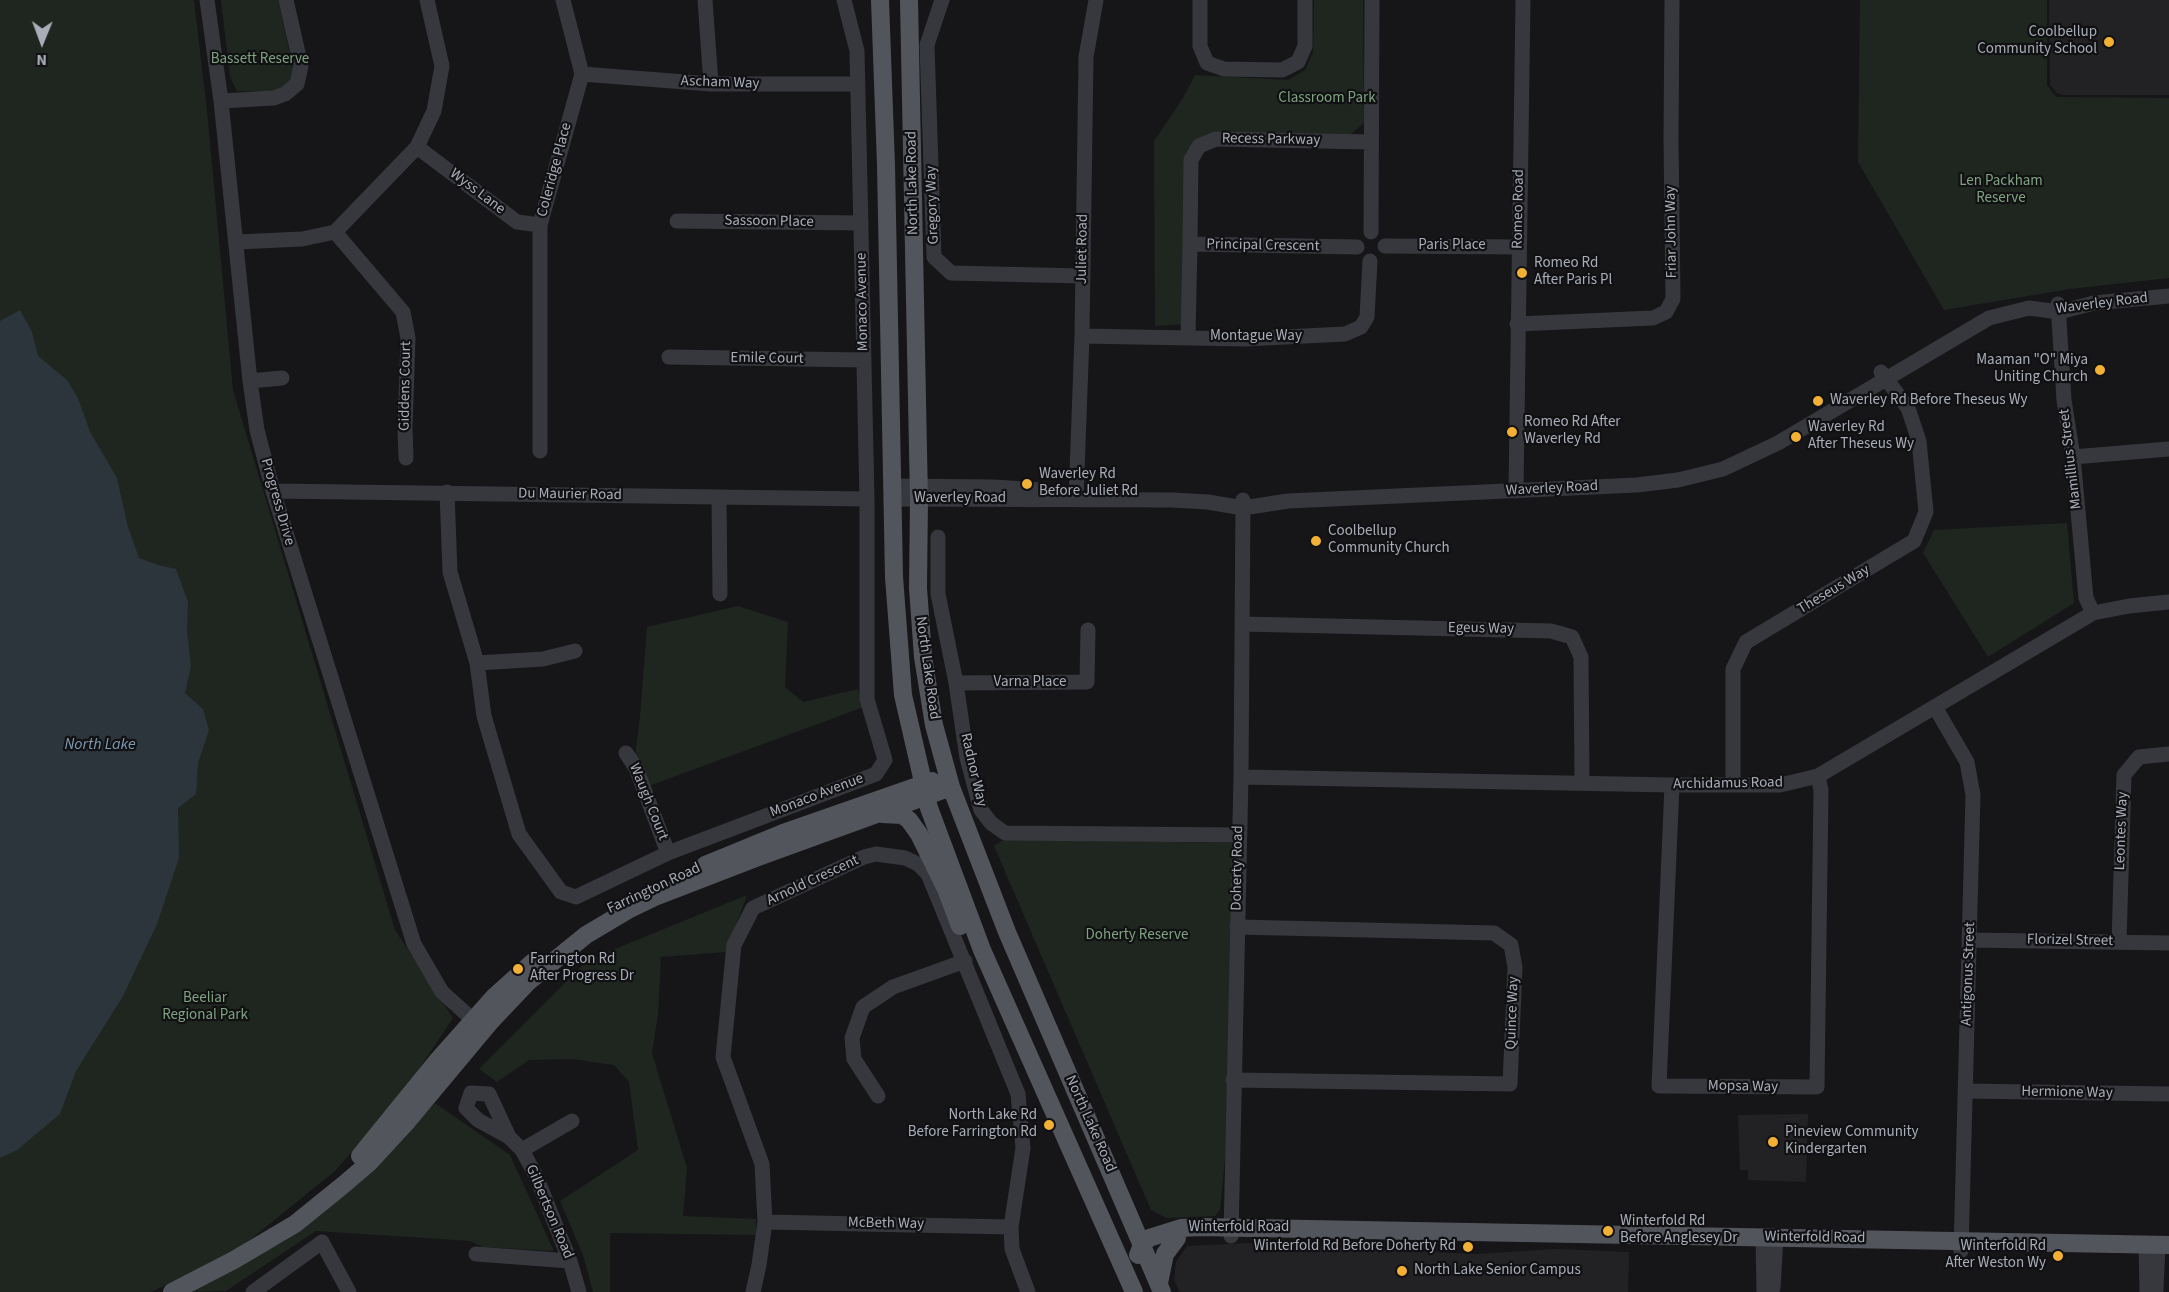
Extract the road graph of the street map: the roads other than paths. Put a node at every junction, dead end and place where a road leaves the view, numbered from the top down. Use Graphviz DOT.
graph roads {
  1 [pos="207,0"];
  2 [pos="286,0"];
  3 [pos="427,0"];
  4 [pos="563,0"];
  5 [pos="705,0"];
  6 [pos="844,0"];
  7 [pos="880,0"];
  8 [pos="909,0"];
  9 [pos="942,0"];
  10 [pos="1096,0"];
  11 [pos="1200,0"];
  12 [pos="1305,0"];
  13 [pos="1372,0"];
  14 [pos="1523,0"];
  15 [pos="1672,0"];
  16 [pos="582,74"];
  17 [pos="711,84"];
  18 [pos="858,84"];
  19 [pos="221,101"];
  20 [pos="1371,142"];
  21 [pos="417,147"];
  22 [pos="676,221"];
  23 [pos="861,224"];
  24 [pos="540,225"];
  25 [pos="335,232"];
  26 [pos="1371,232"];
  27 [pos="237,242"];
  28 [pos="1190,244"];
  29 [pos="1385,246"];
  30 [pos="1357,247"];
  31 [pos="1519,247"];
  32 [pos="1370,261"];
  33 [pos="1083,276"];
  34 [pos="2169,289"];
  35 [pos="2169,296"];
  36 [pos="2058,308"];
  37 [pos="1517,324"];
  38 [pos="1082,336"];
  39 [pos="1188,337"];
  40 [pos="669,357"];
  41 [pos="864,360"];
  42 [pos="1887,373"];
  43 [pos="282,378"];
  44 [pos="250,381"];
  45 [pos="2169,449"];
  46 [pos="540,452"];
  47 [pos="2073,457"];
  48 [pos="406,458"];
  49 [pos="1516,487"];
  50 [pos="273,491"];
  51 [pos="447,492"];
  52 [pos="891,492"];
  53 [pos="919,492"];
  54 [pos="1077,495"];
  55 [pos="719,497"];
  56 [pos="867,499"];
  57 [pos="1243,504"];
  58 [pos="938,537"];
  59 [pos="720,594"];
  60 [pos="2169,602"];
  61 [pos="2093,613"];
  62 [pos="1242,624"];
  63 [pos="1088,630"];
  64 [pos="576,651"];
  65 [pos="477,663"];
  66 [pos="956,683"];
  67 [pos="1935,707"];
  68 [pos="626,753"];
  69 [pos="916,754"];
  70 [pos="2169,754"];
  71 [pos="1818,776"];
  72 [pos="1241,777"];
  73 [pos="949,782"];
  74 [pos="1582,782"];
  75 [pos="1733,784"];
  76 [pos="1672,785"];
  77 [pos="924,790"];
  78 [pos="783,833"];
  79 [pos="1238,835"];
  80 [pos="668,853"];
  81 [pos="758,857"];
  82 [pos="1237,927"];
  83 [pos="1970,940"];
  84 [pos="2119,942"];
  85 [pos="2169,943"];
  86 [pos="982,950"];
  87 [pos="965,961"];
  88 [pos="482,1021"];
  89 [pos="1233,1080"];
  90 [pos="1965,1091"];
  91 [pos="2169,1094"];
  92 [pos="878,1096"];
  93 [pos="572,1121"];
  94 [pos="509,1137"];
  95 [pos="522,1150"];
  96 [pos="1118,1187"];
  97 [pos="765,1222"];
  98 [pos="1011,1227"];
  99 [pos="1232,1231"];
  100 [pos="1170,1236"];
  101 [pos="1111,1238"];
  102 [pos="1769,1242"];
  103 [pos="1142,1245"];
  104 [pos="1961,1247"];
  105 [pos="2158,1249"];
  106 [pos="476,1254"];
  107 [pos="570,1261"];
  108 [pos="1132,1286"];
  109 [pos="1160,1288"];
  110 [pos="172,1292"];
  111 [pos="253,1292"];
  112 [pos="350,1292"];
  113 [pos="579,1292"];
  114 [pos="753,1292"];
  115 [pos="1028,1292"];
  116 [pos="1764,1292"];
  117 [pos="1771,1292"];
  118 [pos="2146,1292"];
  119 [pos="2156,1292"];
  1 -- 19 [label="street, Progress Drive"];
  2 -- 19 [label="street"];
  3 -- 21 [label="street"];
  4 -- 16 [label="street, Coleridge Place"];
  5 -- 17 [label="street"];
  6 -- 18 [label="street, Monaco Avenue"];
  7 -- 52 [label="main road, North Lake Road"];
  8 -- 53 [label="main road, North Lake Road"];
  9 -- 33 [label="street, Gregory Way"];
  10 -- 33 [label="street, Juliet Road"];
  11 -- 12 [label="street"];
  13 -- 20 [label="street"];
  14 -- 31 [label="street, Romeo Road"];
  15 -- 37 [label="street, Friar John Way"];
  16 -- 17 [label="street, Ascham Way"];
  16 -- 24 [label="street, Coleridge Place"];
  17 -- 18 [label="street, Ascham Way"];
  18 -- 23 [label="street, Monaco Avenue"];
  19 -- 27 [label="street, Progress Drive"];
  20 -- 26 [label="street"];
  20 -- 28 [label="street, Recess Parkway"];
  21 -- 24 [label="street, Wyss Lane"];
  21 -- 25 [label="street"];
  22 -- 23 [label="street, Sassoon Place"];
  23 -- 41 [label="street, Monaco Avenue"];
  24 -- 46 [label="street, Coleridge Place"];
  25 -- 27 [label="street"];
  25 -- 48 [label="street, Giddens Court"];
  26 -- 29 [label="street"];
  26 -- 30 [label="street"];
  27 -- 44 [label="street, Progress Drive"];
  28 -- 30 [label="street, Principal Crescent"];
  28 -- 39 [label="street, Principal Crescent"];
  29 -- 31 [label="street, Paris Place"];
  29 -- 32 [label="street"];
  30 -- 32 [label="street"];
  31 -- 37 [label="street, Romeo Road"];
  32 -- 39 [label="street, Montague Way"];
  33 -- 38 [label="street, Juliet Road"];
  34 -- 36 [label="street, Waverley Road"];
  35 -- 36 [label="street, Waverley Road"];
  36 -- 42 [label="street, Waverley Road"];
  36 -- 47 [label="street, Mamillius Street"];
  37 -- 49 [label="street, Romeo Road"];
  38 -- 39 [label="street, Montague Way"];
  38 -- 54 [label="street, Juliet Road"];
  40 -- 41 [label="street, Emile Court"];
  41 -- 56 [label="street, Monaco Avenue"];
  42 -- 49 [label="street, Waverley Road"];
  42 -- 75 [label="street, Theseus Way"];
  43 -- 44 [label="street"];
  44 -- 50 [label="street, Progress Drive"];
  45 -- 47 [label="street"];
  47 -- 61 [label="street, Mamillius Street"];
  49 -- 57 [label="street, Waverley Road"];
  50 -- 51 [label="street, Du Maurier Road"];
  50 -- 88 [label="street, Progress Drive"];
  51 -- 55 [label="street, Du Maurier Road"];
  51 -- 65 [label="street, Monaco Avenue"];
  52 -- 53 [label="street, Waverley Road"];
  52 -- 69 [label="main road, North Lake Road"];
  53 -- 54 [label="street, Waverley Road"];
  53 -- 73 [label="main road, North Lake Road"];
  54 -- 57 [label="street, Waverley Road"];
  55 -- 56 [label="street, Du Maurier Road"];
  55 -- 59 [label="street"];
  56 -- 80 [label="street, Monaco Avenue"];
  57 -- 62 [label="street, Doherty Road"];
  58 -- 66 [label="street, Radnor Way"];
  60 -- 61 [label="street, Archidamus Road"];
  61 -- 67 [label="street, Archidamus Road"];
  62 -- 72 [label="street, Doherty Road"];
  62 -- 74 [label="street, Egeus Way"];
  63 -- 66 [label="street, Varna Place"];
  64 -- 65 [label="street"];
  65 -- 80 [label="street, Monaco Avenue"];
  66 -- 79 [label="street, Radnor Way"];
  67 -- 71 [label="street, Archidamus Road"];
  67 -- 83 [label="street, Antigonus Street"];
  68 -- 80 [label="street, Waugh Court"];
  69 -- 77 [label="main road, North Lake Road"];
  69 -- 78 [label="main road"];
  70 -- 84 [label="street, Leontes Way"];
  71 -- 75 [label="street, Archidamus Road"];
  71 -- 76 [label="street, Mopsa Way"];
  72 -- 74 [label="street, Archidamus Road"];
  72 -- 79 [label="street, Doherty Road"];
  73 -- 77 [label="main road, Farrington Road"];
  73 -- 96 [label="main road, North Lake Road"];
  74 -- 76 [label="street, Archidamus Road"];
  75 -- 76 [label="street, Archidamus Road"];
  77 -- 78 [label="main road, Farrington Road"];
  77 -- 81 [label="main road, Farrington Road"];
  77 -- 86 [label="main road, North Lake Road"];
  78 -- 88 [label="main road, Farrington Road"];
  79 -- 82 [label="street, Doherty Road"];
  81 -- 86 [label="main road"];
  81 -- 88 [label="main road, Farrington Road"];
  82 -- 89 [label="street, Doherty Road"];
  82 -- 89 [label="street, Quince Way"];
  83 -- 84 [label="street, Florizel Street"];
  83 -- 90 [label="street, Antigonus Street"];
  84 -- 85 [label="street, Florizel Street"];
  86 -- 101 [label="main road, North Lake Road"];
  87 -- 92 [label="street"];
  87 -- 97 [label="street, Arnold Crescent"];
  87 -- 98 [label="street, Arnold Crescent"];
  88 -- 110 [label="main road, Farrington Road"];
  89 -- 99 [label="street, Doherty Road"];
  90 -- 91 [label="street, Hermione Way"];
  90 -- 104 [label="street, Antigonus Street"];
  93 -- 95 [label="street"];
  94 -- 95 [label="street, Gilbertson Road"];
  95 -- 107 [label="street, Gilbertson Road"];
  96 -- 100 [label="main road"];
  96 -- 103 [label="main road, North Lake Road"];
  97 -- 98 [label="street, McBeth Way"];
  97 -- 114 [label="street"];
  98 -- 115 [label="street"];
  99 -- 100 [label="main road, Winterfold Road"];
  99 -- 102 [label="main road, Winterfold Road"];
  100 -- 103 [label="main road, Winterfold Road"];
  100 -- 109 [label="main road"];
  101 -- 103 [label="main road"];
  101 -- 108 [label="main road, North Lake Road"];
  102 -- 104 [label="main road, Winterfold Road"];
  102 -- 116 [label="street"];
  102 -- 117 [label="street"];
  103 -- 108 [label="main road"];
  103 -- 109 [label="main road, North Lake Road"];
  104 -- 105 [label="main road, Winterfold Road"];
  105 -- 118 [label="street"];
  105 -- 119 [label="street"];
  106 -- 107 [label="street"];
  107 -- 113 [label="street, Gilbertson Road"];
  111 -- 112 [label="street"];
}
